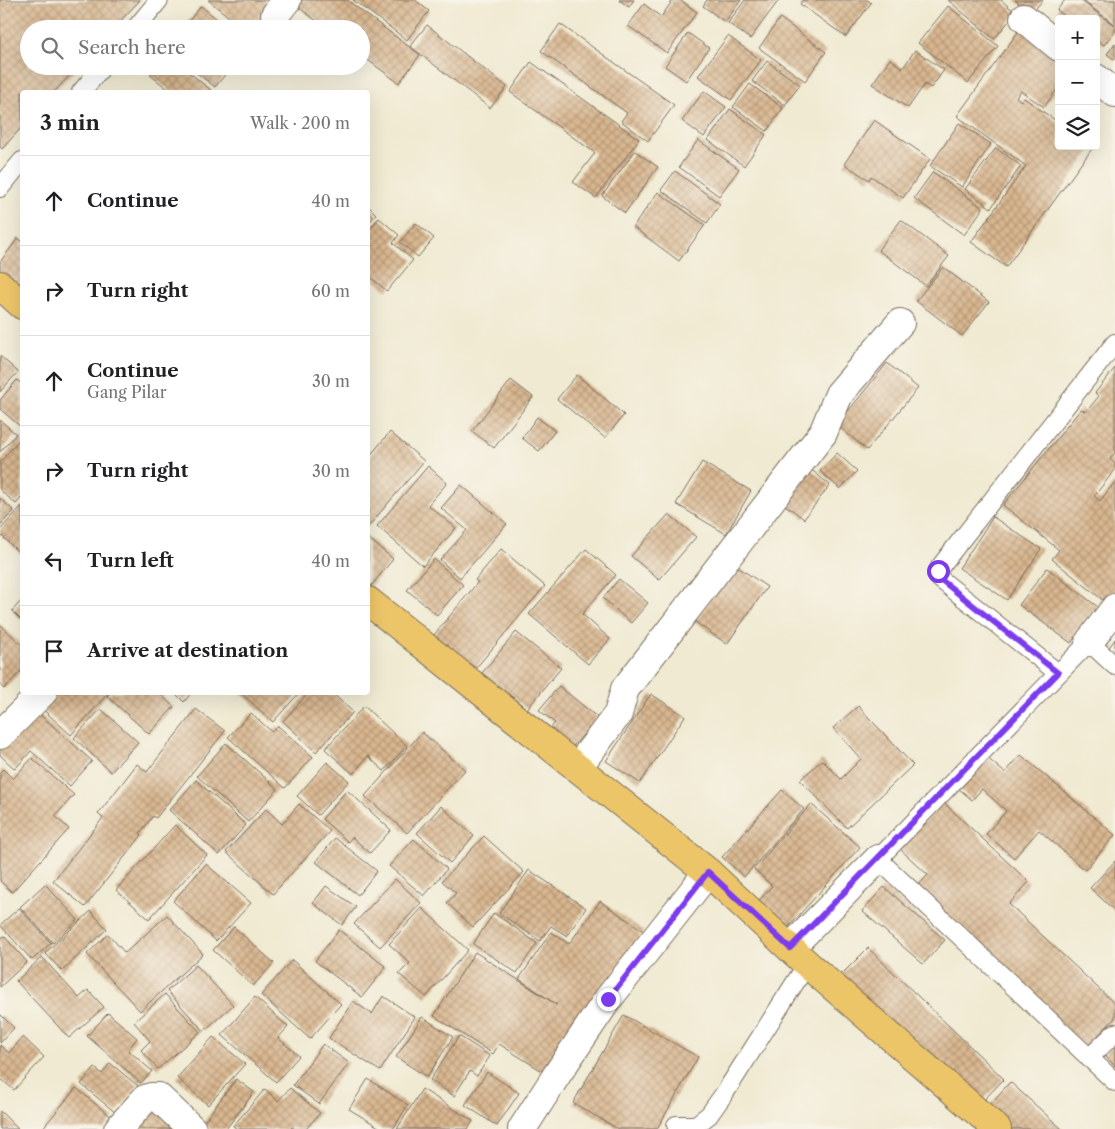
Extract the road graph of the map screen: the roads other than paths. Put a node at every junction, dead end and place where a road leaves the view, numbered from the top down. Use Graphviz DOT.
graph roads {
  1 [pos="159,0"];
  2 [pos="1024,18"];
  3 [pos="142,20"];
  4 [pos="1055,44"];
  5 [pos="95,75"];
  6 [pos="1100,81"];
  7 [pos="83,90"];
  8 [pos="1115,93"];
  9 [pos="20,163"];
  10 [pos="0,188"];
  11 [pos="0,284"];
  12 [pos="20,303"];
  13 [pos="900,323"];
  14 [pos="1115,343"];
  15 [pos="370,603"];
  16 [pos="1115,608"];
  17 [pos="1089,642"];
  18 [pos="1115,666"];
  19 [pos="1058,673"];
  20 [pos="40,695"];
  21 [pos="0,736"];
  22 [pos="576,768"];
  23 [pos="878,859"];
  24 [pos="708,872"];
  25 [pos="798,956"];
  26 [pos="1115,1033"];
  27 [pos="1089,1058"];
  28 [pos="1115,1082"];
  29 [pos="676,1125"];
  30 [pos="118,1129"];
  31 [pos="192,1129"];
  32 [pos="522,1129"];
  33 [pos="997,1129"];
  1 -- 3 [label="lane"];
  2 -- 4 [label="street"];
  5 -- 7 [label="lane"];
  6 -- 8 [label="street"];
  9 -- 10 [label="lane"];
  11 -- 12 [label="main road"];
  13 -- 22 [label="street"];
  14 -- 19 [label="lane"];
  15 -- 22 [label="main road"];
  16 -- 17 [label="street"];
  17 -- 18 [label="lane"];
  17 -- 19 [label="lane"];
  19 -- 23 [label="lane"];
  20 -- 21 [label="street"];
  22 -- 24 [label="main road"];
  23 -- 25 [label="street"];
  23 -- 27 [label="lane"];
  24 -- 25 [label="main road"];
  24 -- 32 [label="street"];
  25 -- 29 [label="lane"];
  25 -- 33 [label="main road"];
  26 -- 27 [label="lane"];
  27 -- 28 [label="lane"];
  30 -- 31 [label="street"];
}
